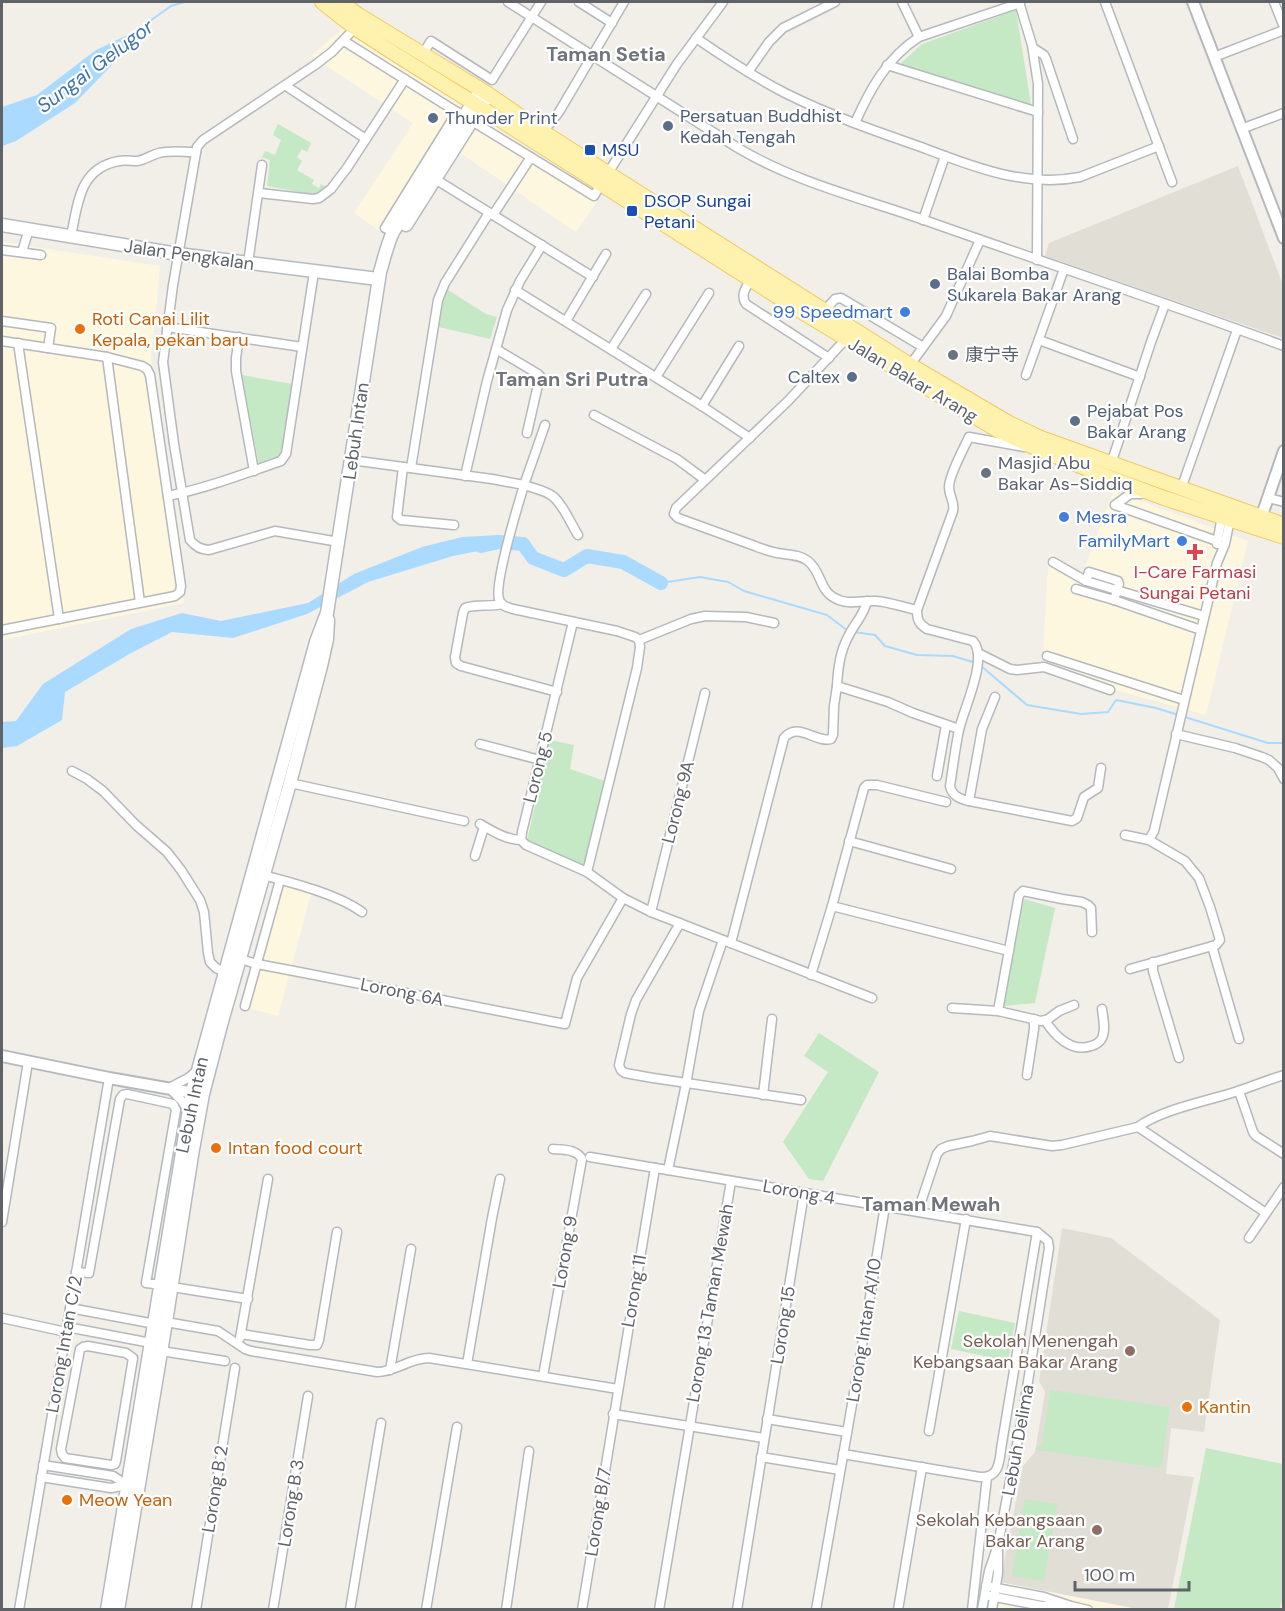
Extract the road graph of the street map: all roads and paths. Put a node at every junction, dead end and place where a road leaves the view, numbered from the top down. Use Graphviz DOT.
graph roads {
  1 [pos="322,2"];
  2 [pos="341,2"];
  3 [pos="508,2"];
  4 [pos="541,2"];
  5 [pos="579,2"];
  6 [pos="624,2"];
  7 [pos="723,2"];
  8 [pos="835,2"];
  9 [pos="902,2"];
  10 [pos="1019,2"];
  11 [pos="1106,2"];
  12 [pos="1192,2"];
  13 [pos="1274,2"];
  14 [pos="823,4"];
  15 [pos="531,17"];
  16 [pos="612,23"];
  17 [pos="355,28"];
  18 [pos="1284,28"];
  19 [pos="919,37"];
  20 [pos="696,38"];
  21 [pos="344,41"];
  22 [pos="1033,48"];
  23 [pos="422,55"];
  24 [pos="593,56"];
  25 [pos="1214,57"];
  26 [pos="887,65"];
  27 [pos="748,72"];
  28 [pos="405,79"];
  29 [pos="286,86"];
  30 [pos="485,92"];
  31 [pos="657,96"];
  32 [pos="477,105"];
  33 [pos="1038,112"];
  34 [pos="1284,113"];
  35 [pos="464,117"];
  36 [pos="855,123"];
  37 [pos="1241,129"];
  38 [pos="543,132"];
  39 [pos="366,139"];
  40 [pos="1073,139"];
  41 [pos="1159,147"];
  42 [pos="196,152"];
  43 [pos="945,156"];
  44 [pos="531,157"];
  45 [pos="262,165"];
  46 [pos="604,178"];
  47 [pos="435,179"];
  48 [pos="1038,180"];
  49 [pos="1172,182"];
  50 [pos="259,193"];
  51 [pos="491,214"];
  52 [pos="923,220"];
  53 [pos="2,225"];
  54 [pos="29,229"];
  55 [pos="71,236"];
  56 [pos="1284,238"];
  57 [pos="980,240"];
  58 [pos="542,245"];
  59 [pos="2,250"];
  60 [pos="387,250"];
  61 [pos="22,252"];
  62 [pos="178,254"];
  63 [pos="606,254"];
  64 [pos="41,255"];
  65 [pos="726,255"];
  66 [pos="1037,260"];
  67 [pos="248,263"];
  68 [pos="1064,269"];
  69 [pos="314,272"];
  70 [pos="593,277"];
  71 [pos="378,279"];
  72 [pos="750,279"];
  73 [pos="515,290"];
  74 [pos="709,293"];
  75 [pos="646,294"];
  76 [pos="1165,304"];
  77 [pos="825,310"];
  78 [pos="2,321"];
  79 [pos="566,321"];
  80 [pos="167,327"];
  81 [pos="1237,330"];
  82 [pos="239,337"];
  83 [pos="846,339"];
  84 [pos="1039,340"];
  85 [pos="2,341"];
  86 [pos="18,343"];
  87 [pos="739,346"];
  88 [pos="1284,346"];
  89 [pos="302,347"];
  90 [pos="923,347"];
  91 [pos="48,348"];
  92 [pos="496,349"];
  93 [pos="611,349"];
  94 [pos="107,357"];
  95 [pos="829,358"];
  96 [pos="910,364"];
  97 [pos="1026,375"];
  98 [pos="656,377"];
  99 [pos="1140,377"];
  100 [pos="702,406"];
  101 [pos="594,415"];
  102 [pos="545,425"];
  103 [pos="526,433"];
  104 [pos="750,438"];
  105 [pos="1040,450"];
  106 [pos="1284,451"];
  107 [pos="351,460"];
  108 [pos="1111,464"];
  109 [pos="407,468"];
  110 [pos="254,471"];
  111 [pos="465,476"];
  112 [pos="704,479"];
  113 [pos="524,485"];
  114 [pos="1181,489"];
  115 [pos="182,493"];
  116 [pos="168,496"];
  117 [pos="1164,498"];
  118 [pos="1269,498"];
  119 [pos="1284,502"];
  120 [pos="1226,518"];
  121 [pos="1261,518"];
  122 [pos="454,525"];
  123 [pos="1284,525"];
  124 [pos="578,535"];
  125 [pos="1284,537"];
  126 [pos="339,542"];
  127 [pos="1217,542"];
  128 [pos="1053,562"];
  129 [pos="1217,563"];
  130 [pos="1076,589"];
  131 [pos="1118,590"];
  132 [pos="1114,600"];
  133 [pos="867,601"];
  134 [pos="140,602"];
  135 [pos="502,604"];
  136 [pos="328,609"];
  137 [pos="916,610"];
  138 [pos="1204,616"];
  139 [pos="60,619"];
  140 [pos="573,622"];
  141 [pos="774,623"];
  142 [pos="2,630"];
  143 [pos="1201,630"];
  144 [pos="639,640"];
  145 [pos="978,656"];
  146 [pos="1047,656"];
  147 [pos="837,686"];
  148 [pos="1110,690"];
  149 [pos="556,692"];
  150 [pos="705,693"];
  151 [pos="996,697"];
  152 [pos="1183,704"];
  153 [pos="946,724"];
  154 [pos="959,729"];
  155 [pos="1176,734"];
  156 [pos="480,744"];
  157 [pos="540,760"];
  158 [pos="1101,768"];
  159 [pos="72,771"];
  160 [pos="937,776"];
  161 [pos="1284,779"];
  162 [pos="290,783"];
  163 [pos="969,801"];
  164 [pos="946,802"];
  165 [pos="464,821"];
  166 [pos="1125,835"];
  167 [pos="521,840"];
  168 [pos="1149,840"];
  169 [pos="849,841"];
  170 [pos="475,856"];
  171 [pos="951,869"];
  172 [pos="587,872"];
  173 [pos="263,875"];
  174 [pos="280,880"];
  175 [pos="623,898"];
  176 [pos="832,906"];
  177 [pos="362,912"];
  178 [pos="651,912"];
  179 [pos="680,923"];
  180 [pos="1092,932"];
  181 [pos="727,942"];
  182 [pos="1212,946"];
  183 [pos="1009,951"];
  184 [pos="240,958"];
  185 [pos="1153,962"];
  186 [pos="257,964"];
  187 [pos="1130,969"];
  188 [pos="225,972"];
  189 [pos="812,975"];
  190 [pos="872,998"];
  191 [pos="1074,1005"];
  192 [pos="245,1006"];
  193 [pos="952,1008"];
  194 [pos="1102,1009"];
  195 [pos="998,1011"];
  196 [pos="772,1019"];
  197 [pos="1034,1019"];
  198 [pos="1045,1020"];
  199 [pos="1239,1039"];
  200 [pos="2,1056"];
  201 [pos="1179,1058"];
  202 [pos="28,1062"];
  203 [pos="198,1070"];
  204 [pos="1284,1075"];
  205 [pos="1027,1076"];
  206 [pos="109,1078"];
  207 [pos="686,1084"];
  208 [pos="169,1088"];
  209 [pos="1239,1091"];
  210 [pos="198,1093"];
  211 [pos="763,1095"];
  212 [pos="801,1100"];
  213 [pos="189,1112"];
  214 [pos="1138,1127"];
  215 [pos="553,1149"];
  216 [pos="1284,1154"];
  217 [pos="192,1155"];
  218 [pos="96,1157"];
  219 [pos="590,1157"];
  220 [pos="108,1159"];
  221 [pos="655,1168"];
  222 [pos="172,1170"];
  223 [pos="668,1170"];
  224 [pos="268,1179"];
  225 [pos="500,1179"];
  226 [pos="731,1181"];
  227 [pos="1284,1187"];
  228 [pos="804,1193"];
  229 [pos="885,1206"];
  230 [pos="918,1211"];
  231 [pos="1266,1213"];
  232 [pos="966,1219"];
  233 [pos="2,1222"];
  234 [pos="337,1232"];
  235 [pos="1037,1232"];
  236 [pos="1249,1238"];
  237 [pos="411,1249"];
  238 [pos="76,1272"];
  239 [pos="167,1286"];
  240 [pos="248,1299"];
  241 [pos="70,1308"];
  242 [pos="2,1318"];
  243 [pos="161,1323"];
  244 [pos="66,1329"];
  245 [pos="242,1334"];
  246 [pos="111,1335"];
  247 [pos="237,1344"];
  248 [pos="156,1347"];
  249 [pos="109,1350"];
  250 [pos="225,1361"];
  251 [pos="467,1364"];
  252 [pos="235,1368"];
  253 [pos="390,1370"];
  254 [pos="543,1376"];
  255 [pos="618,1389"];
  256 [pos="308,1396"];
  257 [pos="613,1414"];
  258 [pos="767,1419"];
  259 [pos="381,1423"];
  260 [pos="689,1426"];
  261 [pos="457,1427"];
  262 [pos="929,1431"];
  263 [pos="847,1432"];
  264 [pos="764,1438"];
  265 [pos="529,1451"];
  266 [pos="843,1454"];
  267 [pos="761,1457"];
  268 [pos="88,1462"];
  269 [pos="43,1466"];
  270 [pos="922,1467"];
  271 [pos="840,1470"];
  272 [pos="87,1472"];
  273 [pos="113,1476"];
  274 [pos="41,1477"];
  275 [pos="987,1477"];
  276 [pos="133,1486"];
  277 [pos="111,1488"];
  278 [pos="990,1592"];
  279 [pos="1006,1599"];
  280 [pos="1071,1606"];
  281 [pos="115,1609"];
  282 [pos="19,1610"];
  283 [pos="196,1610"];
  284 [pos="273,1610"];
  285 [pos="350,1610"];
  286 [pos="426,1610"];
  287 [pos="506,1610"];
  288 [pos="582,1610"];
  289 [pos="659,1610"];
  290 [pos="737,1610"];
  291 [pos="816,1610"];
  292 [pos="898,1610"];
  293 [pos="972,1610"];
  294 [pos="982,1610"];
  295 [pos="992,1610"];
  296 [pos="1005,1610"];
  297 [pos="1089,1610"];
  1 -- 17 [label="main road, Jalan Bakar Arang"];
  2 -- 23 [label="main road, Jalan Bakar Arang"];
  3 -- 15 [label="street"];
  4 -- 15 [label="street"];
  5 -- 16 [label="street"];
  6 -- 16 [label="street"];
  7 -- 20 [label="street"];
  8 -- 14 [label="street"];
  9 -- 19 [label="street"];
  10 -- 19 [label="street"];
  10 -- 22 [label="street"];
  11 -- 41 [label="street"];
  12 -- 25 [label="street"];
  13 -- 18 [label="street"];
  14 -- 27 [label="street"];
  15 -- 23 [label="street"];
  15 -- 24 [label="street"];
  16 -- 24 [label="street"];
  17 -- 21 [label="street"];
  17 -- 32 [label="main road, Jalan Bakar Arang"];
  18 -- 25 [label="street"];
  19 -- 26 [label="street"];
  20 -- 27 [label="street"];
  20 -- 31 [label="street"];
  21 -- 28 [label="street"];
  21 -- 29 [label="street"];
  22 -- 33 [label="street"];
  22 -- 40 [label="street"];
  23 -- 30 [label="main road, Jalan Bakar Arang"];
  24 -- 31 [label="street"];
  24 -- 38 [label="street"];
  25 -- 37 [label="street"];
  26 -- 33 [label="street"];
  26 -- 36 [label="street"];
  27 -- 36 [label="street"];
  28 -- 35 [label="street"];
  28 -- 39 [label="street"];
  29 -- 39 [label="street"];
  29 -- 42 [label="street"];
  30 -- 32 [label="main road, Lebuh Intan"];
  30 -- 38 [label="main road, Jalan Bakar Arang"];
  31 -- 46 [label="street"];
  31 -- 52 [label="street"];
  32 -- 35 [label="main road, Lebuh Intan"];
  32 -- 46 [label="main road, Jalan Bakar Arang"];
  33 -- 48 [label="street"];
  34 -- 37 [label="street"];
  35 -- 44 [label="street"];
  35 -- 47 [label="main road, Lebuh Intan"];
  35 -- 60 [label="main road, Lebuh Intan"];
  36 -- 43 [label="street"];
  37 -- 56 [label="street"];
  38 -- 46 [label="main road, Jalan Bakar Arang"];
  39 -- 50 [label="street"];
  41 -- 48 [label="street"];
  41 -- 49 [label="street"];
  42 -- 55 [label="street"];
  42 -- 62 [label="street"];
  43 -- 48 [label="street"];
  43 -- 52 [label="street"];
  44 -- 46 [label="street"];
  44 -- 51 [label="street"];
  45 -- 50 [label="street"];
  46 -- 65 [label="main road, Jalan Bakar Arang"];
  47 -- 51 [label="street"];
  47 -- 60 [label="main road, Lebuh Intan"];
  48 -- 66 [label="street"];
  50 -- 67 [label="street"];
  51 -- 58 [label="street"];
  51 -- 109 [label="street"];
  52 -- 57 [label="street"];
  53 -- 54 [label="main road, Jalan Pengkalan"];
  54 -- 55 [label="main road, Jalan Pengkalan"];
  54 -- 61 [label="street"];
  55 -- 62 [label="main road, Jalan Pengkalan"];
  57 -- 66 [label="street"];
  57 -- 90 [label="street"];
  58 -- 70 [label="street"];
  58 -- 73 [label="street"];
  59 -- 61 [label="street"];
  60 -- 71 [label="main road, Lebuh Intan"];
  61 -- 64 [label="street"];
  62 -- 67 [label="main road, Jalan Pengkalan"];
  62 -- 80 [label="street"];
  63 -- 70 [label="street"];
  65 -- 72 [label="main road, Jalan Bakar Arang"];
  65 -- 77 [label="main road, Jalan Bakar Arang"];
  66 -- 68 [label="street"];
  67 -- 69 [label="main road, Jalan Pengkalan"];
  68 -- 76 [label="street"];
  68 -- 84 [label="street"];
  69 -- 71 [label="main road, Jalan Pengkalan"];
  69 -- 89 [label="street"];
  70 -- 79 [label="street"];
  71 -- 107 [label="main road, Lebuh Intan"];
  72 -- 83 [label="main road, Jalan Bakar Arang"];
  72 -- 95 [label="street"];
  73 -- 79 [label="street"];
  73 -- 92 [label="street"];
  74 -- 98 [label="street"];
  75 -- 93 [label="street"];
  76 -- 81 [label="street"];
  76 -- 99 [label="street"];
  77 -- 90 [label="street"];
  77 -- 96 [label="main road, Jalan Bakar Arang"];
  78 -- 91 [label="street"];
  79 -- 93 [label="street"];
  80 -- 82 [label="street"];
  80 -- 115 [label="street"];
  81 -- 88 [label="street"];
  81 -- 114 [label="street"];
  82 -- 89 [label="street"];
  82 -- 110 [label="street"];
  83 -- 95 [label="street"];
  83 -- 105 [label="main road, Jalan Bakar Arang"];
  84 -- 97 [label="street"];
  84 -- 99 [label="street"];
  85 -- 86 [label="street"];
  86 -- 91 [label="street"];
  86 -- 139 [label="street"];
  87 -- 100 [label="street"];
  89 -- 110 [label="street"];
  90 -- 96 [label="street"];
  91 -- 94 [label="street"];
  92 -- 103 [label="street"];
  92 -- 111 [label="street"];
  93 -- 98 [label="street"];
  94 -- 116 [label="street"];
  94 -- 134 [label="street"];
  95 -- 104 [label="street"];
  96 -- 108 [label="main road, Jalan Bakar Arang"];
  98 -- 100 [label="street"];
  99 -- 108 [label="street"];
  100 -- 104 [label="street"];
  101 -- 112 [label="street"];
  102 -- 113 [label="street"];
  104 -- 112 [label="street"];
  105 -- 117 [label="main road, Jalan Bakar Arang"];
  105 -- 137 [label="street"];
  106 -- 118 [label="street"];
  107 -- 109 [label="street"];
  107 -- 126 [label="main road, Lebuh Intan"];
  108 -- 114 [label="main road, Jalan Bakar Arang"];
  109 -- 111 [label="street"];
  109 -- 122 [label="street"];
  110 -- 115 [label="street"];
  111 -- 113 [label="street"];
  112 -- 133 [label="street"];
  113 -- 124 [label="street"];
  113 -- 135 [label="street"];
  114 -- 121 [label="main road, Jalan Bakar Arang"];
  115 -- 116 [label="street"];
  115 -- 126 [label="street"];
  116 -- 134 [label="street"];
  117 -- 120 [label="main road, Jalan Bakar Arang"];
  117 -- 127 [label="street"];
  118 -- 119 [label="street"];
  118 -- 121 [label="street"];
  120 -- 125 [label="main road, Jalan Bakar Arang"];
  120 -- 127 [label="street"];
  120 -- 129 [label="street"];
  121 -- 123 [label="main road, Jalan Bakar Arang"];
  126 -- 136 [label="main road, Lebuh Intan"];
  127 -- 129 [label="street"];
  128 -- 131 [label="street"];
  129 -- 138 [label="street"];
  130 -- 132 [label="street"];
  131 -- 132 [label="street"];
  131 -- 138 [label="street"];
  132 -- 143 [label="street"];
  133 -- 137 [label="street"];
  133 -- 147 [label="street"];
  134 -- 139 [label="street"];
  135 -- 140 [label="street"];
  135 -- 149 [label="street"];
  136 -- 162 [label="main road, Lebuh Intan"];
  136 -- 188 [label="main road, Lebuh Intan"];
  137 -- 145 [label="street"];
  138 -- 143 [label="street"];
  139 -- 142 [label="street"];
  140 -- 144 [label="street"];
  140 -- 149 [label="street, Lorong 5"];
  141 -- 144 [label="street"];
  143 -- 152 [label="street"];
  144 -- 172 [label="street"];
  145 -- 148 [label="street"];
  145 -- 154 [label="street"];
  146 -- 152 [label="street"];
  147 -- 153 [label="street"];
  147 -- 181 [label="street"];
  149 -- 157 [label="street, Lorong 5"];
  150 -- 178 [label="street, Lorong 9A"];
  151 -- 163 [label="street"];
  152 -- 155 [label="street"];
  153 -- 154 [label="street"];
  153 -- 160 [label="street"];
  154 -- 163 [label="street"];
  155 -- 161 [label="street"];
  155 -- 168 [label="street"];
  156 -- 157 [label="street"];
  157 -- 167 [label="street, Lorong 5"];
  158 -- 163 [label="street"];
  159 -- 188 [label="street"];
  162 -- 165 [label="street"];
  162 -- 173 [label="main road, Lebuh Intan"];
  164 -- 169 [label="street"];
  166 -- 168 [label="street"];
  167 -- 170 [label="street"];
  167 -- 172 [label="street"];
  168 -- 182 [label="street"];
  169 -- 171 [label="street"];
  169 -- 176 [label="street"];
  172 -- 175 [label="street"];
  173 -- 174 [label="street"];
  173 -- 184 [label="main road, Lebuh Intan"];
  174 -- 177 [label="street"];
  174 -- 186 [label="street"];
  175 -- 178 [label="street"];
  175 -- 186 [label="street, Lorong 6A"];
  176 -- 183 [label="street"];
  176 -- 189 [label="street"];
  178 -- 179 [label="street"];
  179 -- 181 [label="street"];
  179 -- 207 [label="street"];
  180 -- 183 [label="street"];
  181 -- 189 [label="street"];
  181 -- 207 [label="street"];
  182 -- 185 [label="street"];
  182 -- 199 [label="street"];
  183 -- 195 [label="street"];
  184 -- 186 [label="street, Lorong 6A"];
  184 -- 210 [label="main road, Lebuh Intan"];
  185 -- 187 [label="street"];
  185 -- 201 [label="street"];
  186 -- 192 [label="street"];
  188 -- 203 [label="main road, Lebuh Intan"];
  189 -- 190 [label="street"];
  191 -- 198 [label="street"];
  193 -- 195 [label="street"];
  194 -- 198 [label="street"];
  195 -- 197 [label="street"];
  196 -- 211 [label="street"];
  197 -- 198 [label="street"];
  197 -- 205 [label="street"];
  200 -- 202 [label="street"];
  202 -- 206 [label="street"];
  202 -- 233 [label="street"];
  203 -- 208 [label="street"];
  203 -- 210 [label="main road, Lebuh Intan"];
  204 -- 209 [label="street"];
  206 -- 208 [label="street"];
  206 -- 218 [label="street, Lorong Intan C/2"];
  207 -- 211 [label="street"];
  207 -- 223 [label="street"];
  208 -- 210 [label="street"];
  208 -- 213 [label="street"];
  209 -- 214 [label="street"];
  209 -- 216 [label="street"];
  210 -- 213 [label="main road, Lebuh Intan"];
  210 -- 217 [label="main road, Lebuh Intan"];
  211 -- 212 [label="street"];
  213 -- 222 [label="main road, Lebuh Intan"];
  214 -- 230 [label="street"];
  214 -- 231 [label="street"];
  215 -- 254 [label="street, Lorong 9"];
  217 -- 222 [label="main road"];
  217 -- 239 [label="main road, Lebuh Intan"];
  218 -- 220 [label="street"];
  218 -- 238 [label="street, Lorong Intan C/2"];
  219 -- 221 [label="street, Lorong 4"];
  220 -- 222 [label="street"];
  220 -- 238 [label="street"];
  221 -- 223 [label="street, Lorong 4"];
  221 -- 255 [label="street, Lorong 11"];
  222 -- 239 [label="main road, Lebuh Intan"];
  223 -- 226 [label="street, Lorong 4"];
  224 -- 240 [label="street"];
  225 -- 251 [label="street"];
  226 -- 228 [label="street, Lorong 4"];
  226 -- 260 [label="street, Lorong 13 Taman Mewah"];
  227 -- 231 [label="street"];
  228 -- 229 [label="street, Lorong 4"];
  228 -- 258 [label="street, Lorong 15"];
  229 -- 230 [label="street, Lorong 4"];
  229 -- 263 [label="street, Lorong Intan A/10"];
  230 -- 232 [label="street, Lorong 4"];
  231 -- 236 [label="street"];
  232 -- 235 [label="street, Lorong 4"];
  232 -- 262 [label="street"];
  234 -- 245 [label="street"];
  235 -- 275 [label="street"];
  235 -- 278 [label="street, Lebuh Delima"];
  237 -- 253 [label="street"];
  238 -- 241 [label="street, Lorong Intan C/2"];
  239 -- 240 [label="street"];
  239 -- 243 [label="main road, Lebuh Intan"];
  240 -- 245 [label="street"];
  241 -- 243 [label="street"];
  241 -- 244 [label="street, Lorong Intan C/2"];
  242 -- 244 [label="street"];
  243 -- 247 [label="street"];
  243 -- 248 [label="main road, Lebuh Intan"];
  244 -- 246 [label="street"];
  244 -- 269 [label="street, Lorong Intan C/2"];
  245 -- 247 [label="street"];
  246 -- 248 [label="street"];
  246 -- 249 [label="street"];
  247 -- 253 [label="street"];
  248 -- 250 [label="street"];
  248 -- 276 [label="main road, Lebuh Intan"];
  249 -- 268 [label="street"];
  249 -- 268 [label="street"];
  251 -- 253 [label="street"];
  251 -- 254 [label="street"];
  252 -- 283 [label="street, Lorong B 2"];
  254 -- 255 [label="street"];
  255 -- 257 [label="street, Lorong 11"];
  256 -- 284 [label="street, Lorong B 3"];
  257 -- 260 [label="street"];
  257 -- 288 [label="street, Lorong B/7"];
  258 -- 263 [label="street"];
  258 -- 264 [label="street, Lorong 15"];
  259 -- 285 [label="street"];
  260 -- 264 [label="street"];
  260 -- 289 [label="street, Lorong 13 Taman Mewah"];
  261 -- 286 [label="street"];
  263 -- 266 [label="street, Lorong Intan A/10"];
  264 -- 267 [label="street, Lorong 15"];
  265 -- 287 [label="street"];
  266 -- 270 [label="street"];
  266 -- 271 [label="street, Lorong Intan A/10"];
  267 -- 271 [label="street"];
  267 -- 290 [label="street, Lorong 15"];
  268 -- 272 [label="street"];
  269 -- 272 [label="street"];
  269 -- 274 [label="street, Lorong Intan C/2"];
  270 -- 275 [label="street"];
  270 -- 292 [label="street"];
  271 -- 291 [label="street, Lorong Intan A/10"];
  272 -- 273 [label="street"];
  273 -- 276 [label="street"];
  273 -- 277 [label="street"];
  274 -- 277 [label="street"];
  274 -- 282 [label="street, Lorong Intan C/2"];
  275 -- 293 [label="street"];
  276 -- 277 [label="street"];
  276 -- 281 [label="main road, Lebuh Intan"];
  278 -- 279 [label="street"];
  278 -- 280 [label="street"];
  278 -- 294 [label="street, Lebuh Delima"];
  278 -- 295 [label="street, Lebuh Delima"];
  279 -- 280 [label="street"];
  279 -- 296 [label="street"];
  280 -- 297 [label="street"];
}
